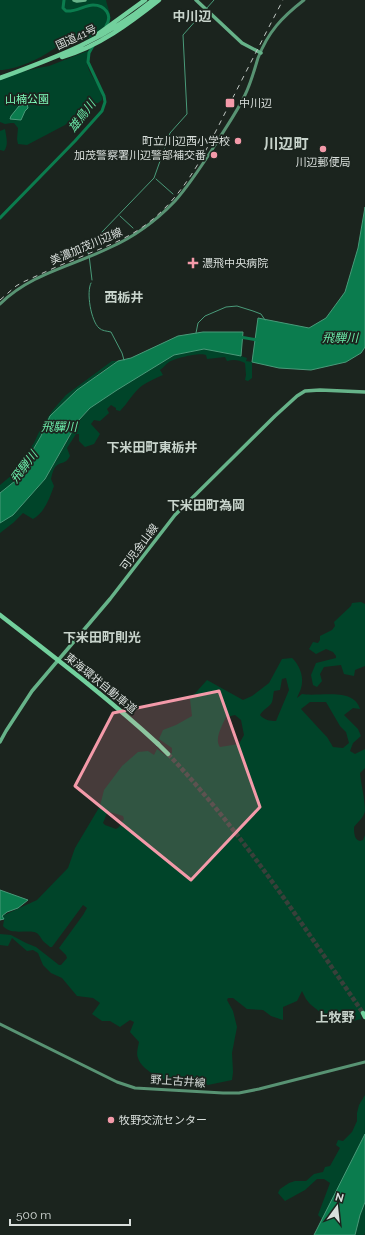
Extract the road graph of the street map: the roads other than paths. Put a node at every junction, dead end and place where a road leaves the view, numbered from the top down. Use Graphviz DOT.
graph roads {
  1 [pos="74,0"];
  2 [pos="85,0"];
  3 [pos="145,0"];
  4 [pos="155,0"];
  5 [pos="196,0"];
  6 [pos="304,0"];
  7 [pos="86,43"];
  8 [pos="261,52"];
  9 [pos="22,70"];
  10 [pos="0,77"];
  11 [pos="0,304"];
  12 [pos="365,392"];
  13 [pos="0,615"];
  14 [pos="0,742"];
  15 [pos="168,754"];
  16 [pos="0,1024"];
  17 [pos="365,1062"];
  1 -- 2 [label="main road"];
  3 -- 7 [label="highway"];
  4 -- 7 [label="highway, 国道41号"];
  4 -- 9 [label="highway"];
  5 -- 8 [label="main road"];
  6 -- 8 [label="main road, 美濃加茂川辺線"];
  7 -- 9 [label="highway, 国道41号"];
  7 -- 10 [label="highway, 国道41号"];
  8 -- 11 [label="main road, 美濃加茂川辺線"];
  9 -- 10 [label="highway, 国道41号"];
  12 -- 14 [label="main road, 可児金山線"];
  13 -- 15 [label="highway, 東海環状自動車道, bridge"];
  16 -- 17 [label="main road, 野上古井線"];
}
